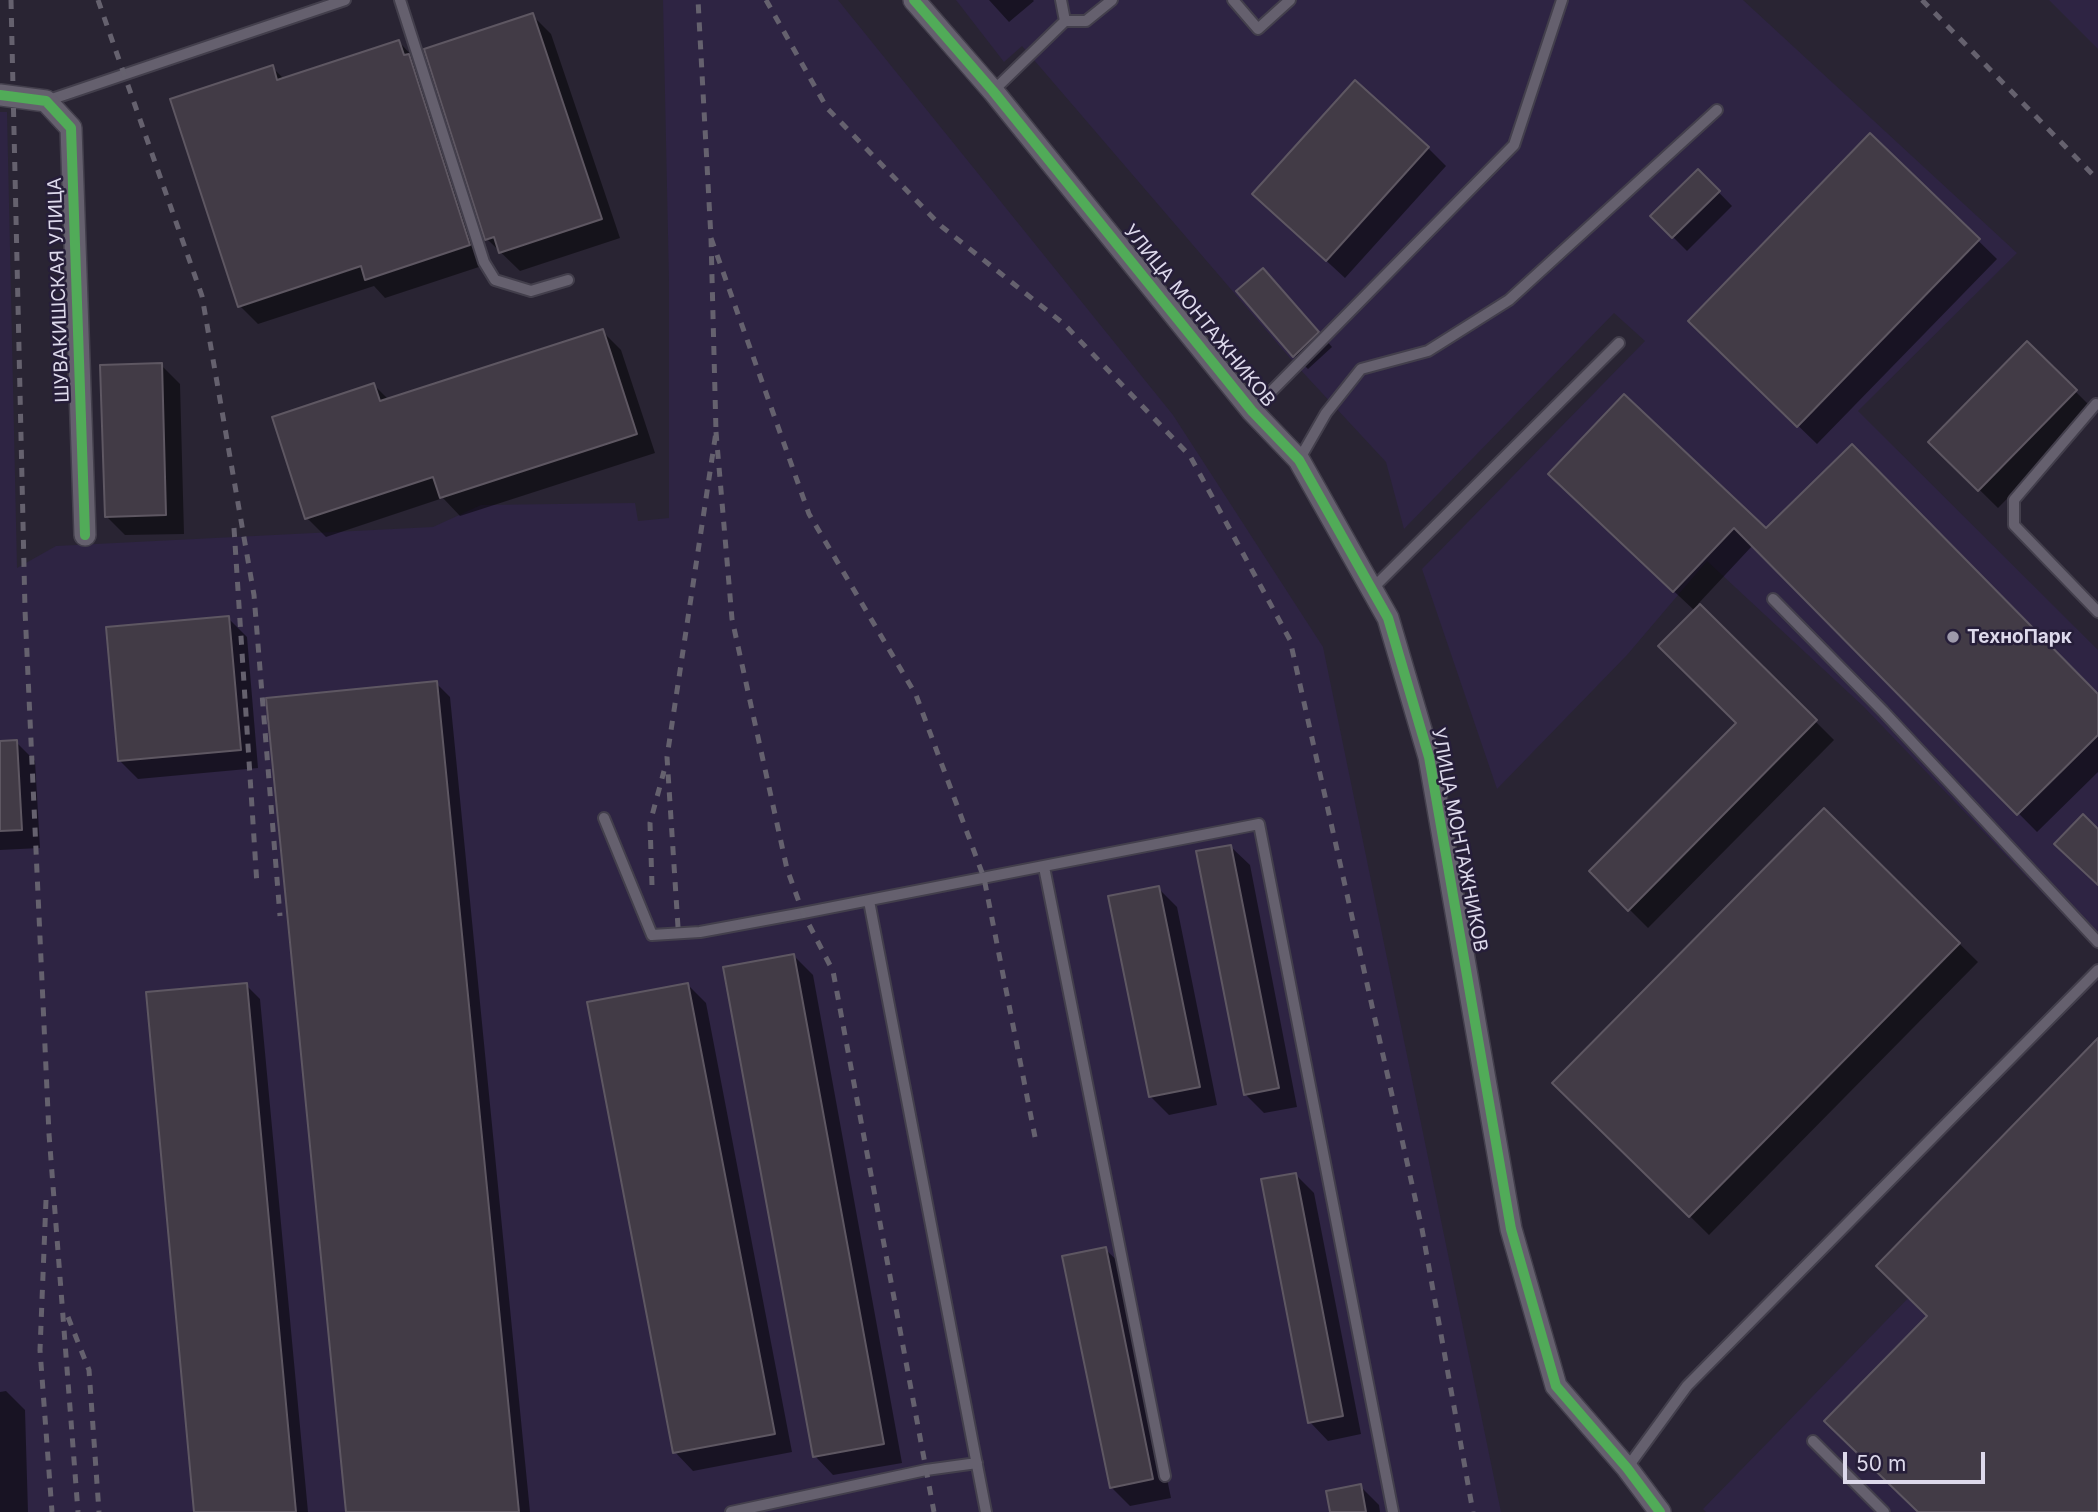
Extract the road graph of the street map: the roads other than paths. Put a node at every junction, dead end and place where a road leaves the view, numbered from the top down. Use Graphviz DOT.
graph roads {
  1 [pos="345,0"];
  2 [pos="400,0"];
  3 [pos="914,0"];
  4 [pos="1061,0"];
  5 [pos="1112,0"];
  6 [pos="1233,0"];
  7 [pos="1290,0"];
  8 [pos="1562,0"];
  9 [pos="1065,21"];
  10 [pos="993,91"];
  11 [pos="0,95"];
  12 [pos="46,101"];
  13 [pos="1717,110"];
  14 [pos="568,280"];
  15 [pos="1619,344"];
  16 [pos="2096,404"];
  17 [pos="1252,411"];
  18 [pos="1299,460"];
  19 [pos="85,534"];
  20 [pos="1370,591"];
  21 [pos="1773,598"];
  22 [pos="2098,612"];
  23 [pos="604,818"];
  24 [pos="1044,867"];
  25 [pos="869,901"];
  26 [pos="2098,942"];
  27 [pos="2098,970"];
  28 [pos="1813,1441"];
  29 [pos="977,1463"];
  30 [pos="1627,1468"];
  31 [pos="1165,1476"];
  32 [pos="731,1512"];
  33 [pos="986,1512"];
  34 [pos="1393,1512"];
  35 [pos="1660,1512"];
  36 [pos="1884,1512"];
  1 -- 12 [label="lane"];
  2 -- 14 [label="lane"];
  3 -- 10 [label="street, УЛИЦА МОНТАЖНИКОВ"];
  4 -- 9 [label="lane"];
  5 -- 9 [label="lane"];
  6 -- 7 [label="lane"];
  8 -- 17 [label="lane"];
  9 -- 10 [label="lane"];
  10 -- 17 [label="street, УЛИЦА МОНТАЖНИКОВ"];
  11 -- 12 [label="street"];
  12 -- 19 [label="street, ШУВАКИШСКАЯ УЛИЦА"];
  13 -- 18 [label="lane"];
  15 -- 20 [label="lane"];
  16 -- 22 [label="lane"];
  17 -- 18 [label="street, УЛИЦА МОНТАЖНИКОВ"];
  18 -- 20 [label="street, УЛИЦА МОНТАЖНИКОВ"];
  20 -- 30 [label="street, УЛИЦА МОНТАЖНИКОВ"];
  21 -- 26 [label="lane"];
  23 -- 25 [label="lane"];
  24 -- 25 [label="lane"];
  24 -- 31 [label="lane"];
  24 -- 34 [label="lane"];
  25 -- 29 [label="lane"];
  27 -- 30 [label="lane"];
  28 -- 36 [label="lane"];
  29 -- 32 [label="lane"];
  29 -- 33 [label="lane"];
  30 -- 35 [label="street, УЛИЦА МОНТАЖНИКОВ"];
}
